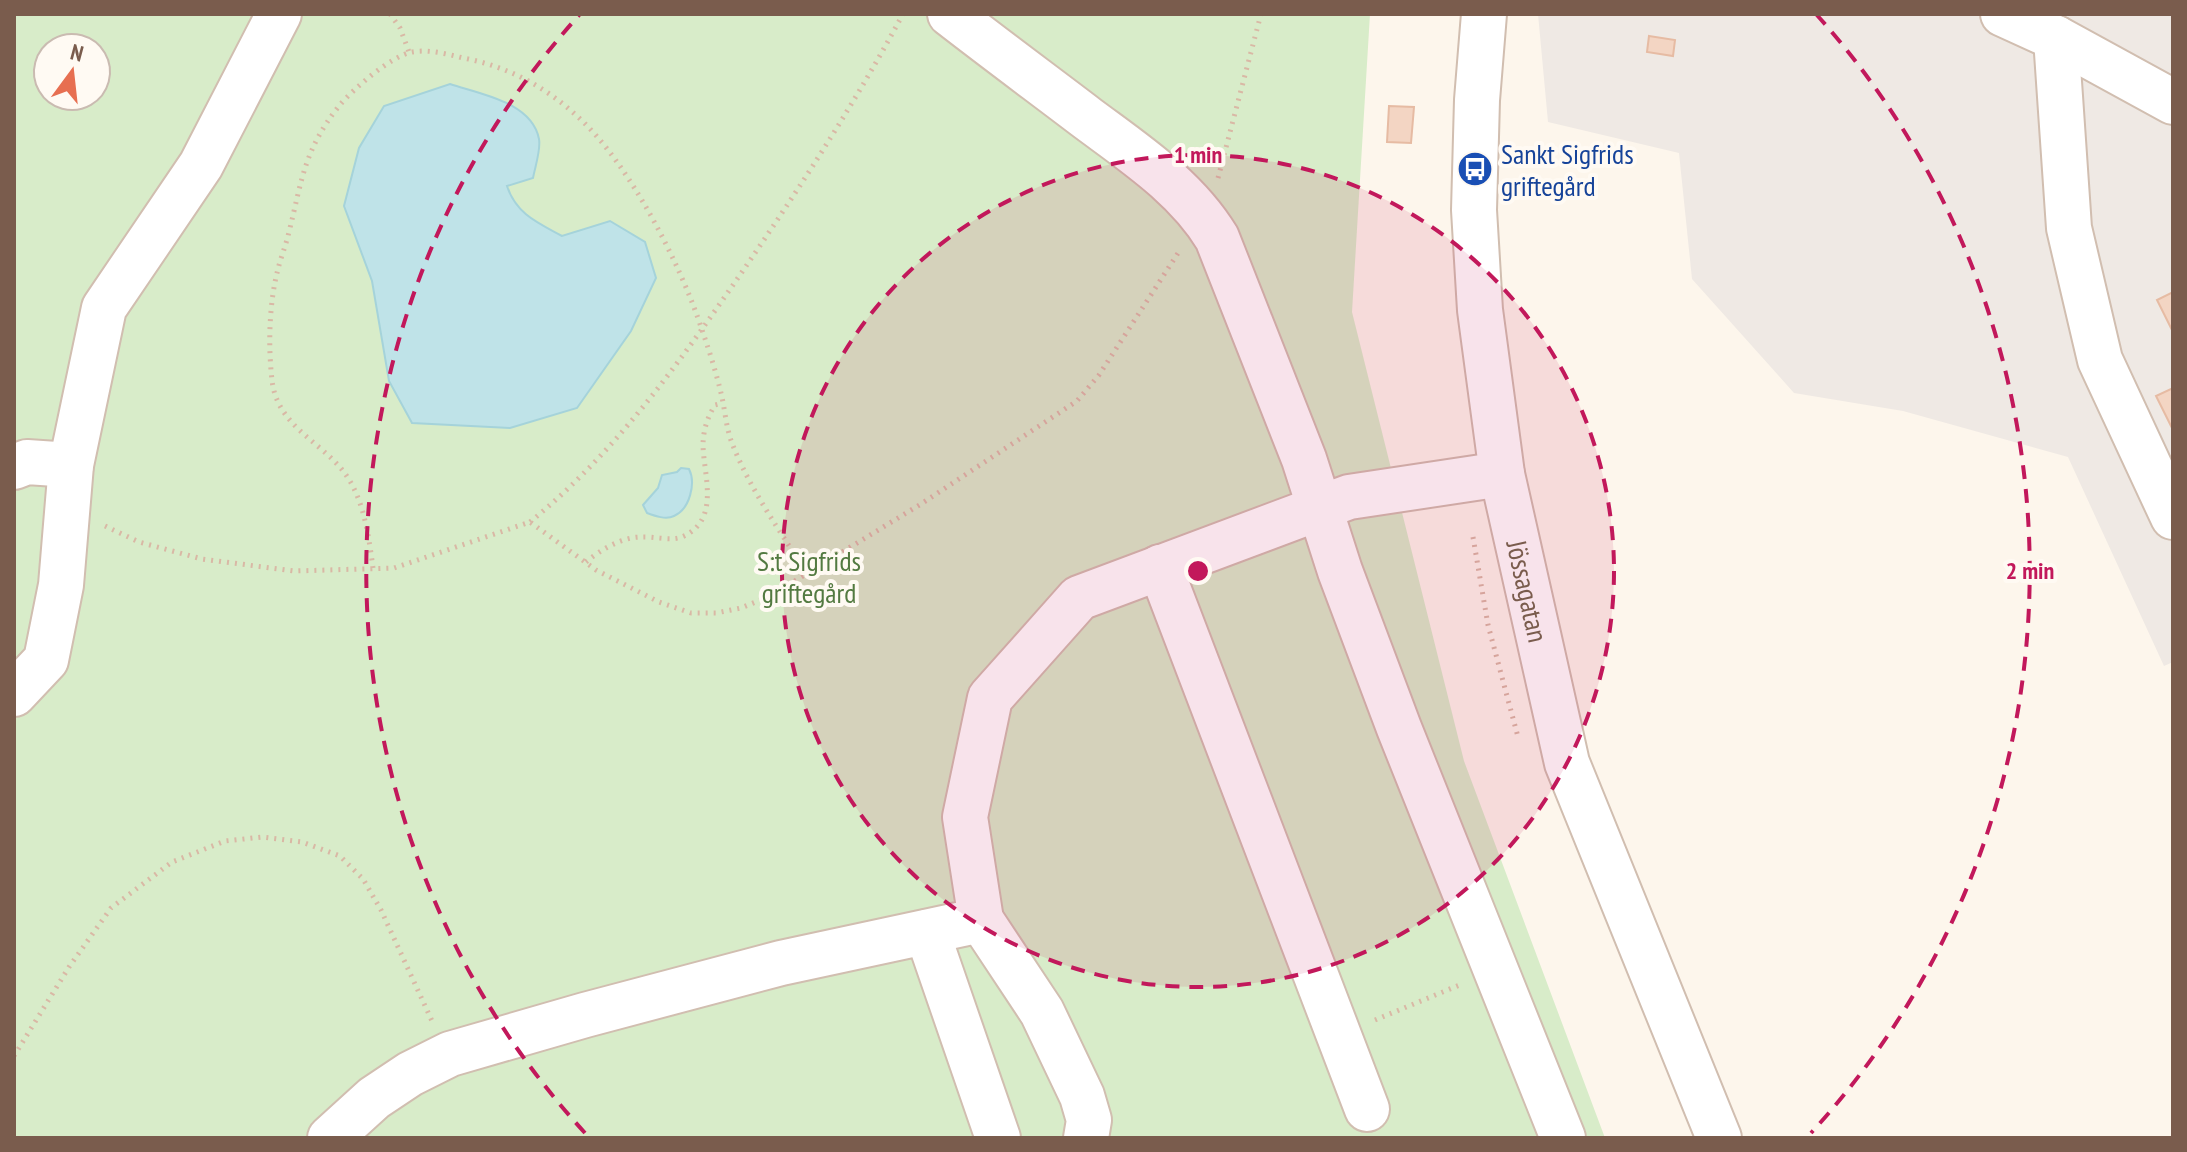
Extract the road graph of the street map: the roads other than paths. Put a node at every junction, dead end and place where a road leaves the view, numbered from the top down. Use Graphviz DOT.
graph roads {
  1 [pos="279,14"];
  2 [pos="950,14"];
  3 [pos="1484,14"];
  4 [pos="2003,14"];
  5 [pos="2056,38"];
  6 [pos="2173,102"];
  7 [pos="71,465"];
  8 [pos="14,467"];
  9 [pos="1502,474"];
  10 [pos="1318,508"];
  11 [pos="2173,517"];
  12 [pos="1160,567"];
  13 [pos="14,694"];
  14 [pos="981,920"];
  15 [pos="927,932"];
  16 [pos="1367,1109"];
  17 [pos="330,1138"];
  18 [pos="998,1138"];
  19 [pos="1086,1138"];
  20 [pos="1563,1138"];
  21 [pos="1719,1138"];
  1 -- 7 [label="street"];
  2 -- 10 [label="street"];
  3 -- 9 [label="street, Jössagatan"];
  4 -- 5 [label="street"];
  5 -- 6 [label="street"];
  5 -- 11 [label="street"];
  7 -- 8 [label="street"];
  7 -- 13 [label="street"];
  9 -- 10 [label="street"];
  9 -- 21 [label="street, Jössagatan"];
  10 -- 12 [label="street"];
  10 -- 20 [label="street"];
  12 -- 14 [label="street"];
  12 -- 16 [label="street"];
  14 -- 15 [label="street"];
  14 -- 19 [label="street"];
  15 -- 17 [label="street"];
  15 -- 18 [label="street"];
}
